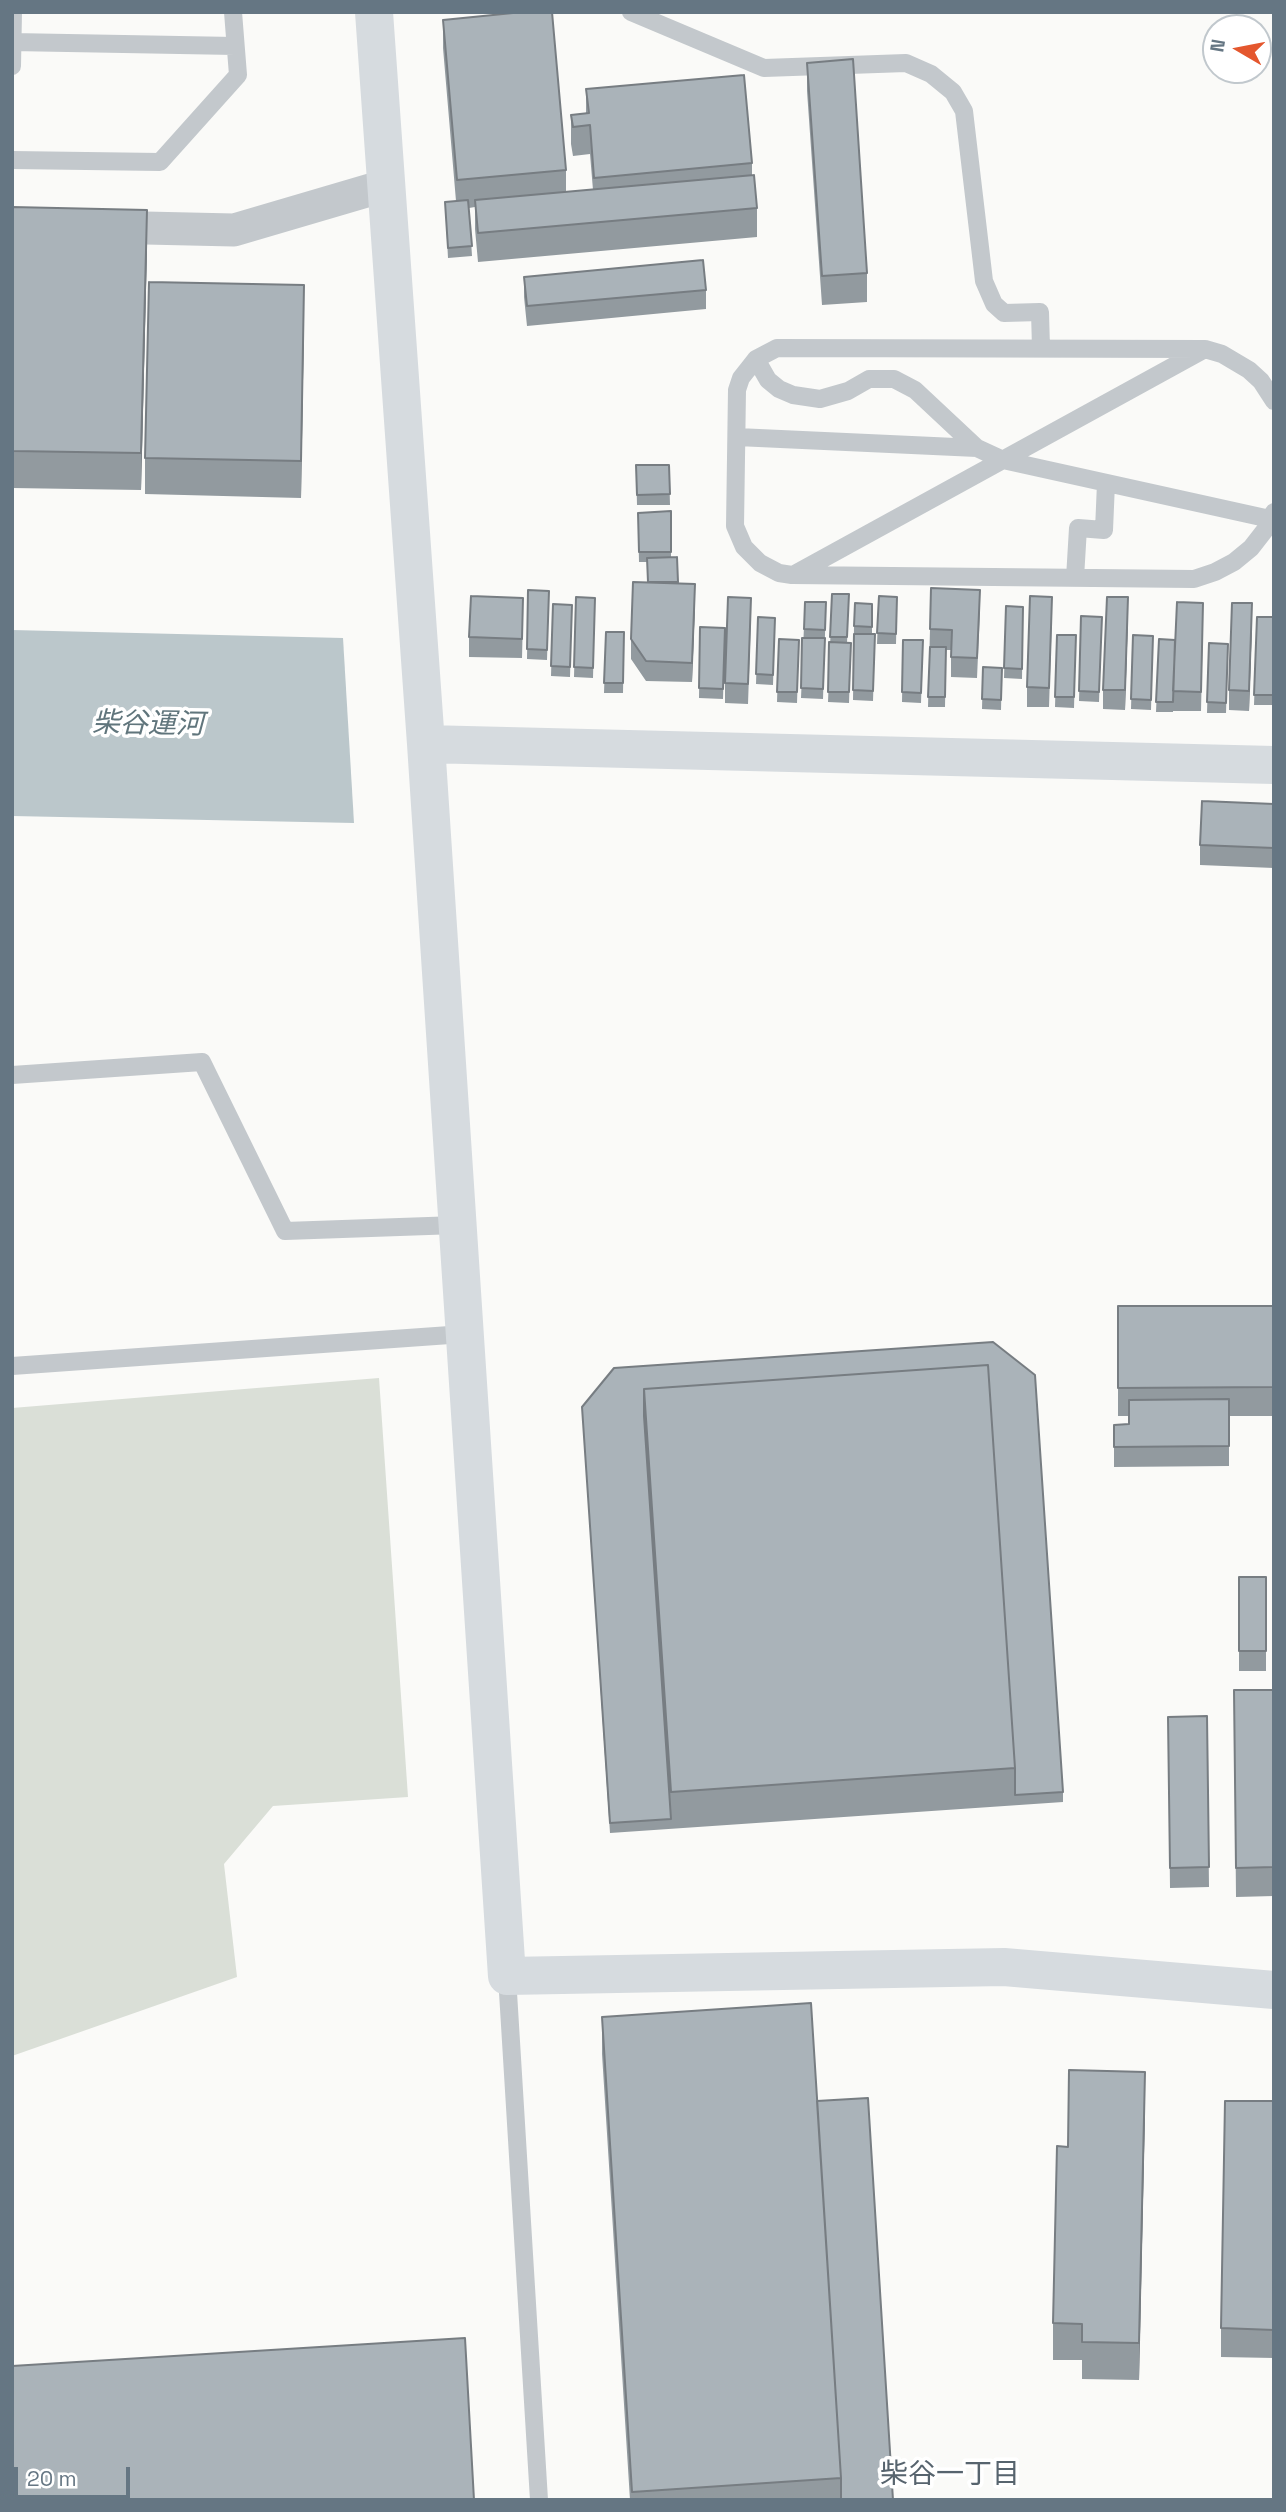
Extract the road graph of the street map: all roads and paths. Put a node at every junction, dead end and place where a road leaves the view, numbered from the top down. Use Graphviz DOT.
graph roads {
  1 [pos="13,12"];
  2 [pos="233,12"];
  3 [pos="374,12"];
  4 [pos="631,12"];
  5 [pos="12,42"];
  6 [pos="235,46"];
  7 [pos="12,65"];
  8 [pos="12,160"];
  9 [pos="387,185"];
  10 [pos="12,225"];
  11 [pos="1041,348"];
  12 [pos="1205,349"];
  13 [pos="756,359"];
  14 [pos="1274,401"];
  15 [pos="737,437"];
  16 [pos="976,448"];
  17 [pos="1003,460"];
  18 [pos="1106,483"];
  19 [pos="1272,516"];
  20 [pos="792,575"];
  21 [pos="1075,578"];
  22 [pos="426,744"];
  23 [pos="1274,765"];
  24 [pos="12,1076"];
  25 [pos="457,1225"];
  26 [pos="464,1334"];
  27 [pos="12,1367"];
  28 [pos="507,1976"];
  29 [pos="1274,1990"];
  30 [pos="539,2500"];
  1 -- 5 [label="lane"];
  2 -- 6 [label="lane"];
  3 -- 9 [label="street"];
  4 -- 11 [label="lane"];
  5 -- 6 [label="lane"];
  5 -- 7 [label="lane"];
  6 -- 8 [label="lane"];
  9 -- 10 [label="street"];
  9 -- 22 [label="street"];
  11 -- 12 [label="lane"];
  11 -- 13 [label="lane"];
  12 -- 14 [label="lane"];
  12 -- 17 [label="lane"];
  13 -- 15 [label="lane"];
  13 -- 16 [label="lane"];
  15 -- 16 [label="lane"];
  15 -- 20 [label="lane"];
  16 -- 17 [label="lane"];
  17 -- 18 [label="lane"];
  17 -- 20 [label="lane"];
  18 -- 19 [label="lane"];
  18 -- 21 [label="lane"];
  19 -- 21 [label="lane"];
  20 -- 21 [label="lane"];
  22 -- 23 [label="street"];
  22 -- 25 [label="street"];
  24 -- 25 [label="lane"];
  25 -- 26 [label="street"];
  26 -- 27 [label="lane"];
  26 -- 28 [label="street"];
  28 -- 29 [label="street"];
  28 -- 30 [label="lane"];
}
